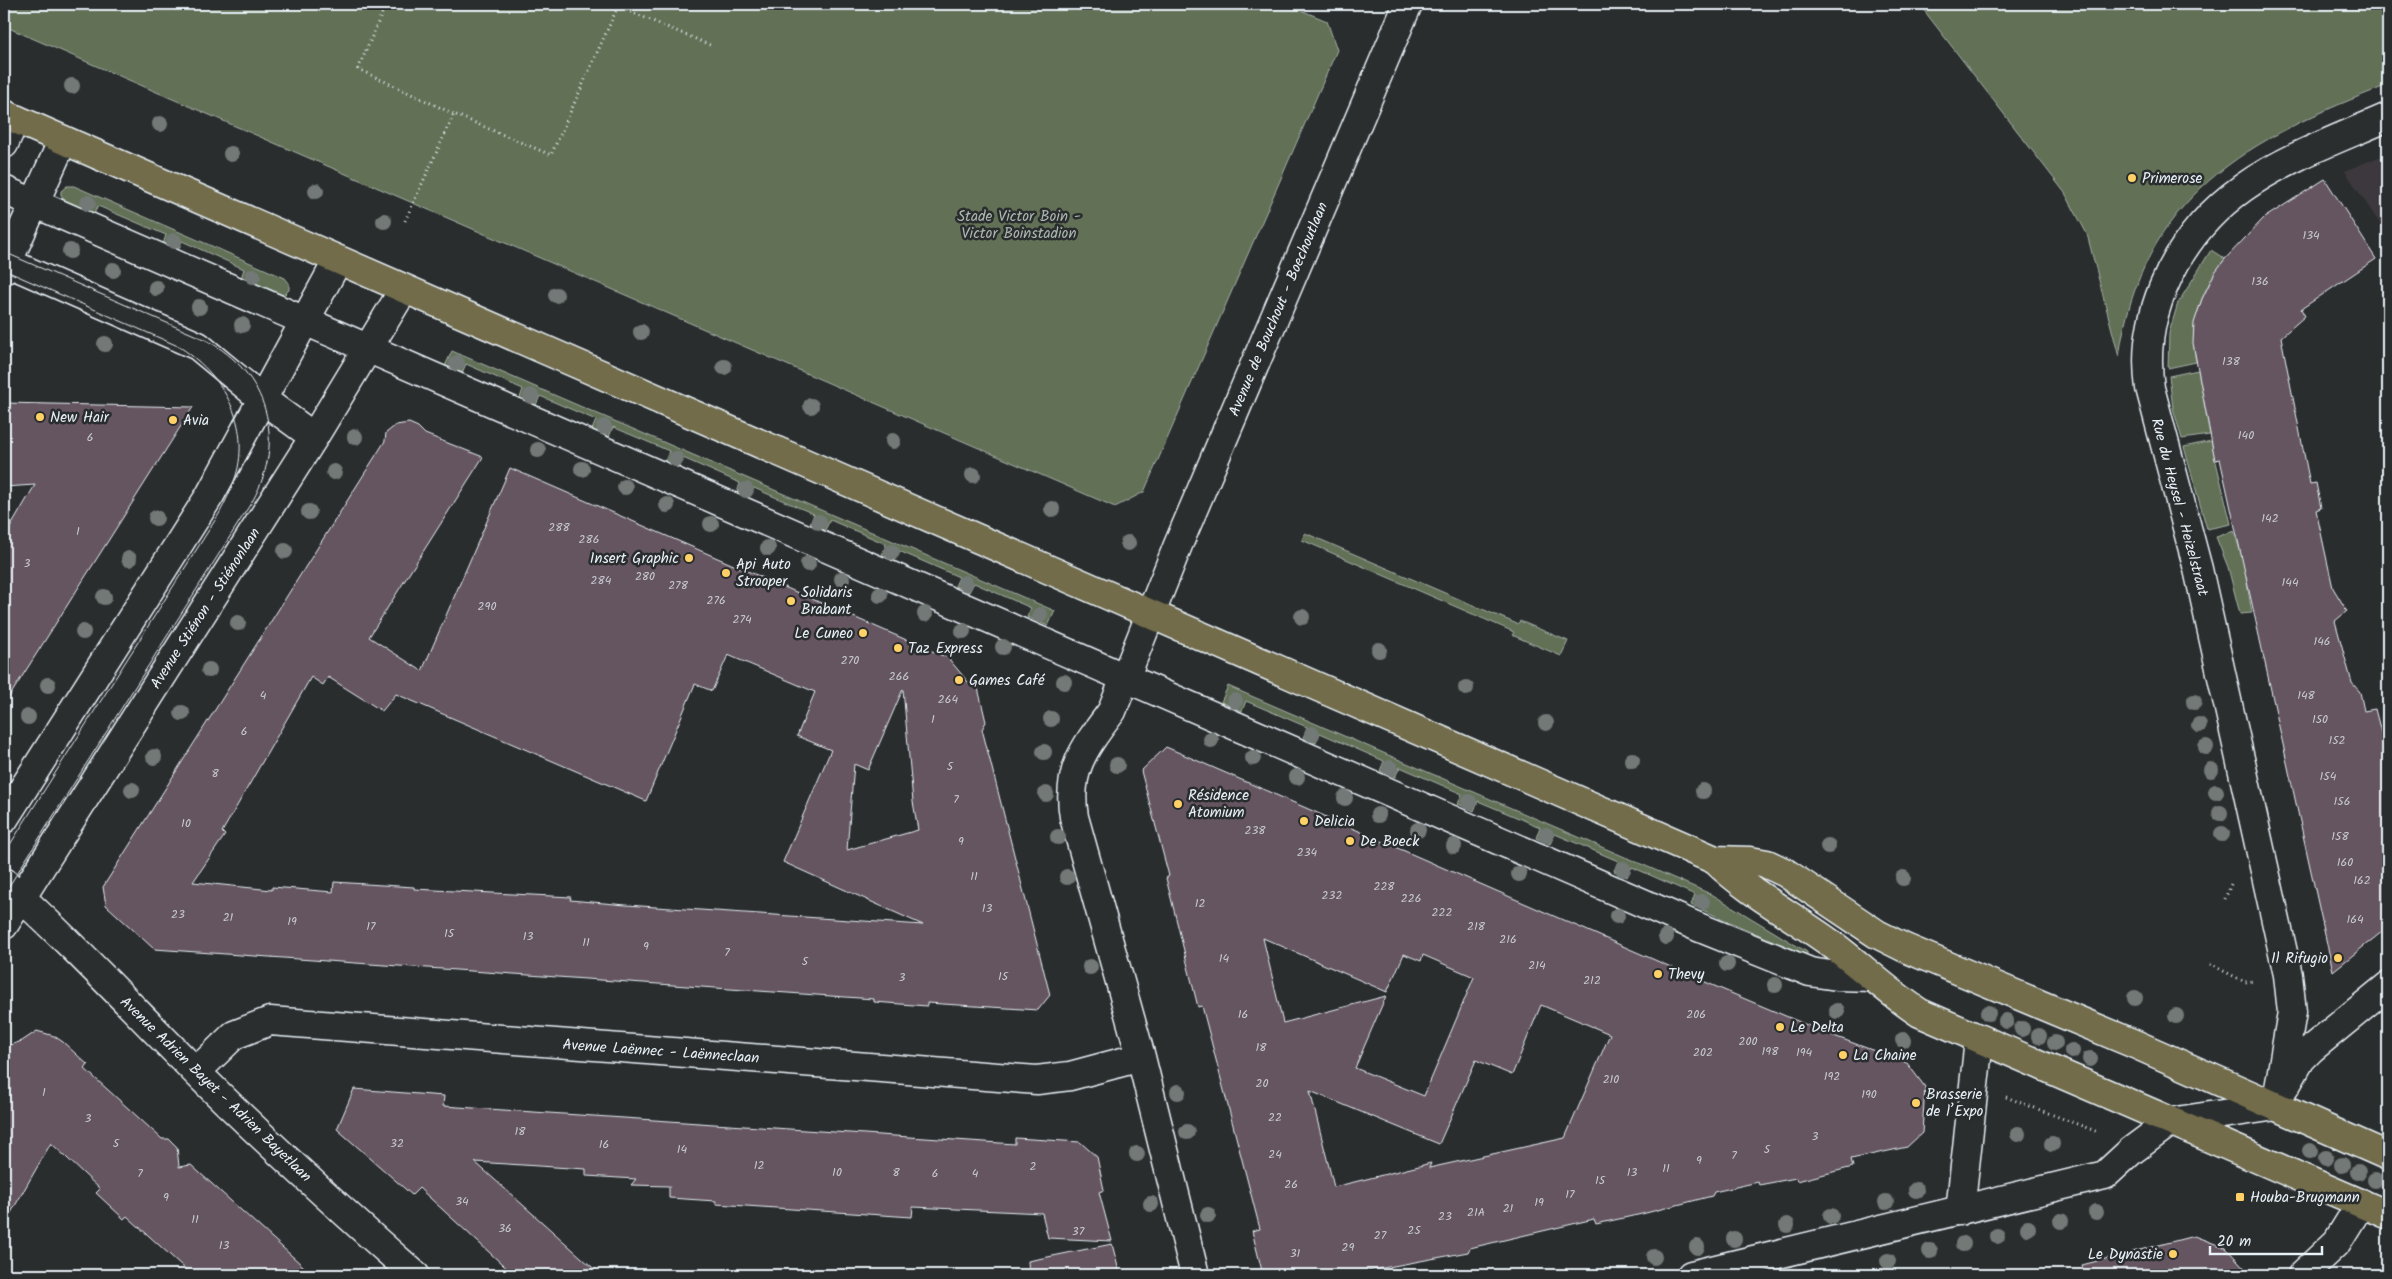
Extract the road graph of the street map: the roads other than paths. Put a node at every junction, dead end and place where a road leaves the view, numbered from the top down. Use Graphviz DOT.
graph roads {
  1 [pos="1402,5"];
  2 [pos="2388,117"];
  3 [pos="8,126"];
  4 [pos="63,140"];
  5 [pos="4,190"];
  6 [pos="34,203"];
  7 [pos="338,260"];
  8 [pos="5,264"];
  9 [pos="404,289"];
  10 [pos="305,321"];
  11 [pos="368,348"];
  12 [pos="262,400"];
  13 [pos="314,437"];
  14 [pos="1150,614"];
  15 [pos="1125,677"];
  16 [pos="4,819"];
  17 [pos="1715,860"];
  18 [pos="12,890"];
  19 [pos="4,925"];
  20 [pos="1872,977"];
  21 [pos="2388,986"];
  22 [pos="2292,1012"];
  23 [pos="2336,1028"];
  24 [pos="1979,1040"];
  25 [pos="1141,1057"];
  26 [pos="196,1072"];
  27 [pos="2276,1106"];
  28 [pos="2170,1122"];
  29 [pos="2388,1156"];
  30 [pos="2361,1203"];
  31 [pos="1960,1211"];
  32 [pos="2388,1215"];
  33 [pos="415,1275"];
  34 [pos="1196,1275"];
  35 [pos="1691,1275"];
  36 [pos="2302,1275"];
  1 -- 14 [label="street, Avenue de Bouchout - Boechoutlaan"];
  2 -- 22 [label="street, Rue du Heysel - Heizelstraat"];
  3 -- 4 [label="main road"];
  4 -- 6 [label="street"];
  4 -- 7 [label="main road"];
  5 -- 6 [label="street"];
  6 -- 8 [label="street"];
  6 -- 10 [label="street"];
  7 -- 9 [label="main road"];
  7 -- 10 [label="street"];
  8 -- 12 [label="street"];
  9 -- 11 [label="street, Avenue Stiénon - Stiénonlaan"];
  9 -- 14 [label="main road"];
  10 -- 11 [label="street"];
  10 -- 12 [label="street"];
  11 -- 13 [label="street, Avenue Stiénon - Stiénonlaan"];
  11 -- 15 [label="street"];
  12 -- 13 [label="street"];
  12 -- 16 [label="street"];
  13 -- 18 [label="street, Avenue Stiénon - Stiénonlaan"];
  14 -- 15 [label="street, Avenue de Bouchout - Boechoutlaan"];
  14 -- 17 [label="main road"];
  15 -- 20 [label="street"];
  15 -- 25 [label="street, Avenue de Bouchout - Boechoutlaan"];
  17 -- 20 [label="main road"];
  17 -- 27 [label="main road"];
  18 -- 19 [label="street, Avenue Stiénon - Stiénonlaan"];
  18 -- 26 [label="street, Avenue Adrien Bayet - Adrien Bayetlaan"];
  20 -- 24 [label="main road"];
  21 -- 23 [label="street"];
  22 -- 23 [label="street"];
  22 -- 27 [label="street, Rue du Heysel - Heizelstraat"];
  23 -- 27 [label="street"];
  24 -- 28 [label="main road"];
  24 -- 31 [label="street"];
  25 -- 26 [label="street, Avenue Laënnec - Laënneclaan"];
  25 -- 34 [label="street, Avenue de Bouchout - Boechoutlaan"];
  26 -- 33 [label="street, Avenue Adrien Bayet - Adrien Bayetlaan"];
  27 -- 28 [label="street"];
  27 -- 29 [label="main road"];
  28 -- 30 [label="main road"];
  28 -- 31 [label="street"];
  30 -- 32 [label="main road"];
  30 -- 36 [label="street"];
  31 -- 35 [label="street"];
}
